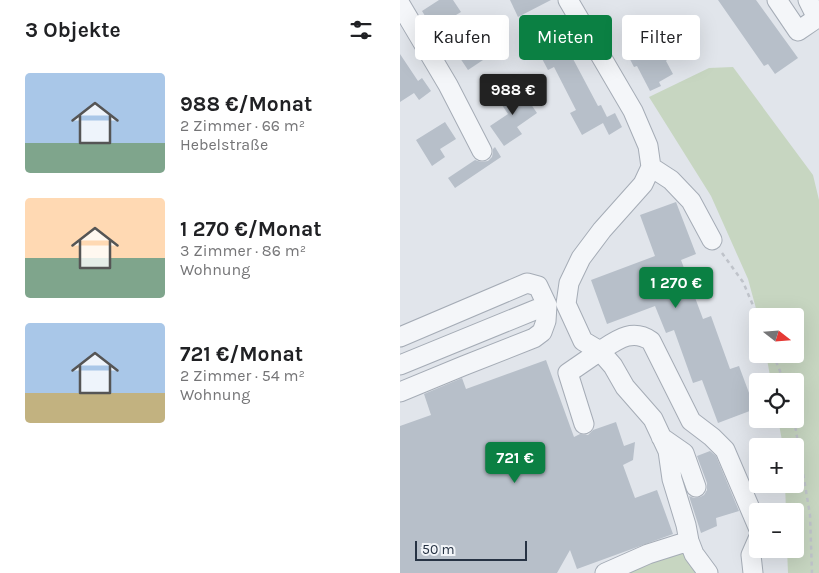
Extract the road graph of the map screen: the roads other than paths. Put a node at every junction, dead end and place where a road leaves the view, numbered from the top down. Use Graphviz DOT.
graph roads {
  1 [pos="568,0"];
  2 [pos="777,0"];
  3 [pos="808,0"];
  4 [pos="400,4"];
  5 [pos="482,151"];
  6 [pos="651,167"];
  7 [pos="712,240"];
  8 [pos="546,305"];
  9 [pos="400,337"];
  10 [pos="600,351"];
  11 [pos="400,365"];
  12 [pos="400,392"];
  13 [pos="584,424"];
  14 [pos="662,437"];
  15 [pos="696,487"];
  16 [pos="749,506"];
  17 [pos="689,541"];
  18 [pos="751,558"];
  19 [pos="605,573"];
  20 [pos="708,573"];
  21 [pos="753,573"];
  1 -- 6 [label="street"];
  2 -- 3 [label="street"];
  4 -- 5 [label="street"];
  6 -- 7 [label="street"];
  6 -- 10 [label="street"];
  8 -- 9 [label="street"];
  8 -- 11 [label="street"];
  8 -- 12 [label="street"];
  10 -- 13 [label="street"];
  10 -- 14 [label="street"];
  10 -- 16 [label="street"];
  14 -- 15 [label="street"];
  14 -- 17 [label="street"];
  17 -- 19 [label="street"];
  17 -- 20 [label="street"];
  18 -- 21 [label="street"];
}
